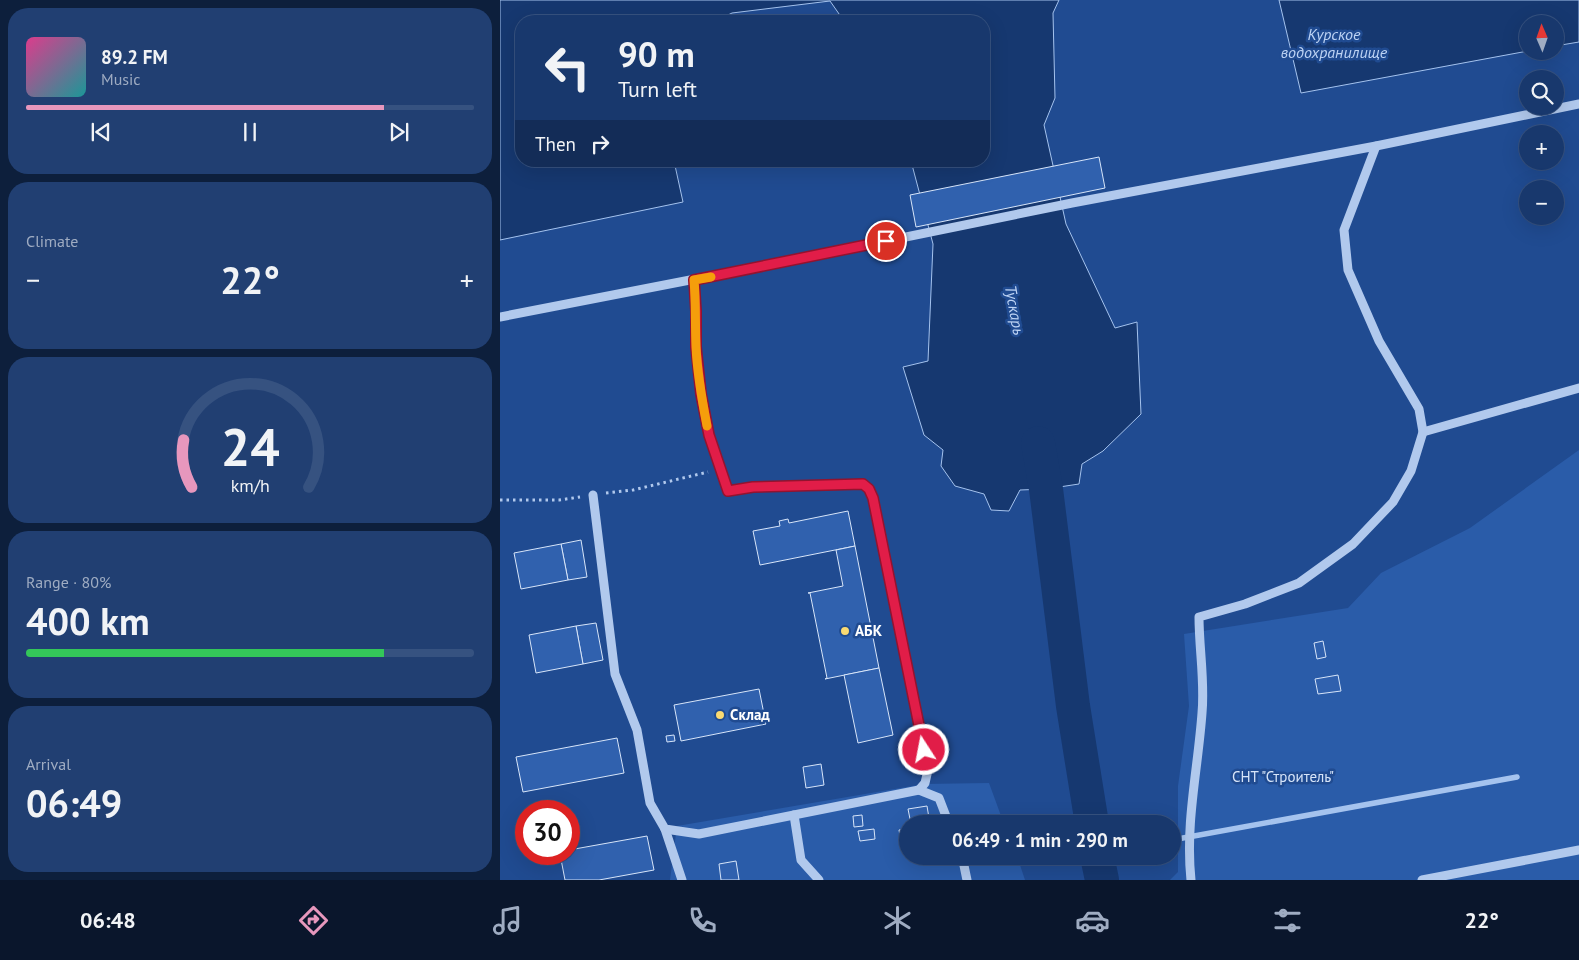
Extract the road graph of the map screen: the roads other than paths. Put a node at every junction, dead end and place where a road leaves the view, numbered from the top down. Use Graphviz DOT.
graph roads {
  1 [pos="1579,104"];
  2 [pos="1376,146"];
  3 [pos="694,280"];
  4 [pos="500,317"];
  5 [pos="1579,388"];
  6 [pos="1422,432"];
  7 [pos="593,495"];
  8 [pos="919,790"];
  9 [pos="794,815"];
  10 [pos="946,815"];
  11 [pos="665,829"];
  12 [pos="1579,850"];
  13 [pos="964,865"];
  14 [pos="682,880"];
  15 [pos="819,880"];
  16 [pos="967,880"];
  17 [pos="1191,880"];
  18 [pos="1422,880"];
  1 -- 2 [label="street"];
  2 -- 3 [label="street"];
  2 -- 6 [label="street"];
  3 -- 4 [label="street"];
  3 -- 8 [label="street"];
  5 -- 6 [label="street"];
  6 -- 17 [label="street"];
  7 -- 11 [label="street"];
  8 -- 9 [label="street"];
  8 -- 10 [label="street"];
  9 -- 11 [label="street"];
  9 -- 15 [label="street"];
  11 -- 14 [label="street"];
  12 -- 18 [label="street"];
  13 -- 16 [label="street"];
}
